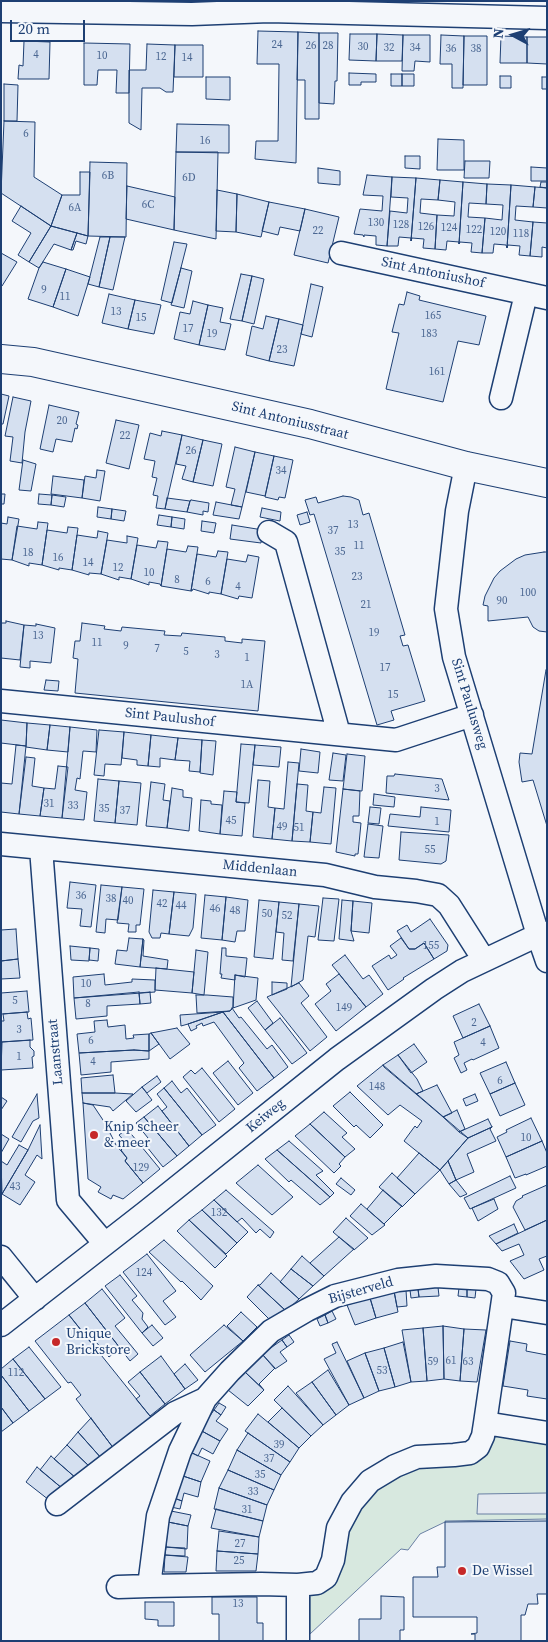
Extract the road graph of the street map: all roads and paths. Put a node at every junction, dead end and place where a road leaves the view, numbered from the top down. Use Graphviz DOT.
graph roads {
  1 [pos="219,7"];
  2 [pos="1,11"];
  3 [pos="547,18"];
  4 [pos="341,253"];
  5 [pos="536,296"];
  6 [pos="1,348"];
  7 [pos="1,359"];
  8 [pos="33,362"];
  9 [pos="501,398"];
  10 [pos="466,466"];
  11 [pos="547,483"];
  12 [pos="269,532"];
  13 [pos="1,701"];
  14 [pos="472,715"];
  15 [pos="339,734"];
  16 [pos="1,844"];
  17 [pos="41,848"];
  18 [pos="542,934"];
  19 [pos="484,960"];
  20 [pos="547,961"];
  21 [pos="104,1244"];
  22 [pos="1,1256"];
  23 [pos="35,1299"];
  24 [pos="503,1306"];
  25 [pos="547,1313"];
  26 [pos="1,1325"];
  27 [pos="205,1399"];
  28 [pos="486,1423"];
  29 [pos="547,1433"];
  30 [pos="57,1504"];
  31 [pos="298,1585"];
  32 [pos="118,1586"];
  33 [pos="149,1586"];
  34 [pos="298,1641"];
  1 -- 2 [label="street"];
  1 -- 3 [label="street"];
  4 -- 5 [label="street, Sint Antoniushof"];
  5 -- 9 [label="street, Sint Antoniushof"];
  6 -- 8 [label="main road, Sint Antoniusstraat"];
  7 -- 8 [label="main road, Sint Antoniusstraat"];
  8 -- 10 [label="main road, Sint Antoniusstraat"];
  10 -- 11 [label="main road, Sint Antoniusstraat"];
  10 -- 14 [label="street, Sint Paulusweg"];
  12 -- 15 [label="street"];
  13 -- 15 [label="street, Sint Paulushof"];
  14 -- 15 [label="street, Sint Paulushof"];
  14 -- 18 [label="street, Sint Paulusweg"];
  16 -- 17 [label="street, Middenlaan"];
  17 -- 19 [label="street, Middenlaan"];
  17 -- 21 [label="street, Laanstraat"];
  18 -- 19 [label="street, Keiweg"];
  18 -- 20 [label="street, Sint Paulusweg"];
  19 -- 21 [label="street, Keiweg"];
  21 -- 23 [label="street, Keiweg"];
  22 -- 23 [label="street"];
  23 -- 26 [label="street, Keiweg"];
  24 -- 25 [label="street"];
  24 -- 27 [label="street, Bijsterveld"];
  24 -- 28 [label="street, Bijsterveld"];
  27 -- 30 [label="street, Bijsterveld"];
  27 -- 33 [label="street, Bijsterveld"];
  28 -- 29 [label="street"];
  28 -- 31 [label="street, Bijsterveld"];
  31 -- 33 [label="street, Bijsterveld"];
  31 -- 34 [label="street"];
  32 -- 33 [label="street, Bijsterveld"];
}
